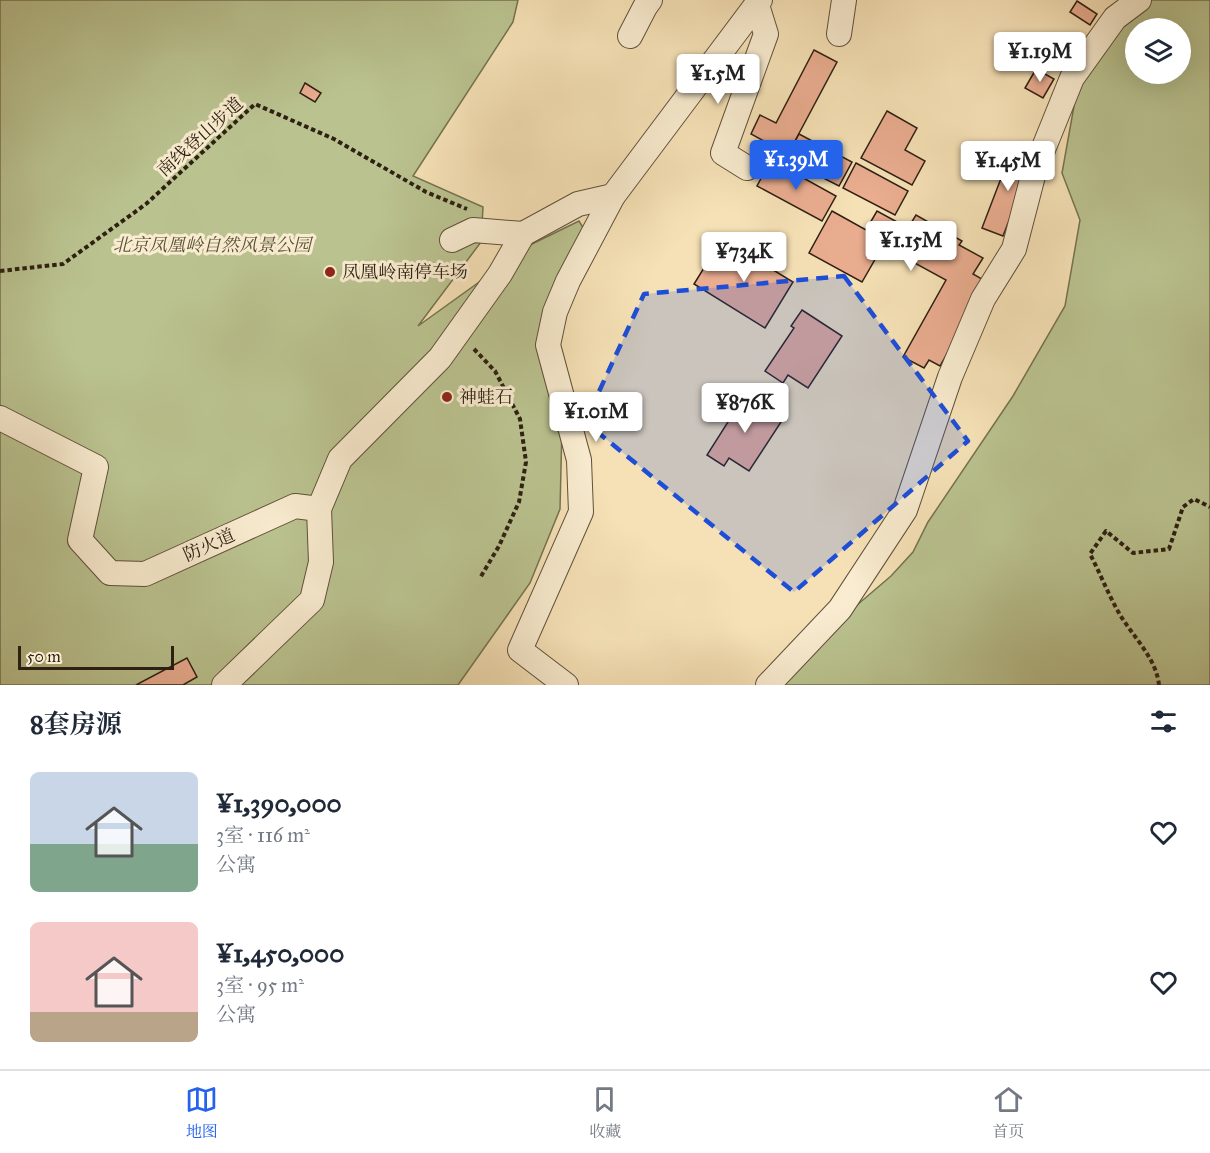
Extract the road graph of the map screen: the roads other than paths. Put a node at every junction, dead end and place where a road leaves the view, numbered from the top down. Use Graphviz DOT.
graph roads {
  1 [pos="650,0"];
  2 [pos="844,0"];
  3 [pos="1139,0"];
  4 [pos="759,3"];
  5 [pos="839,34"];
  6 [pos="630,36"];
  7 [pos="747,168"];
  8 [pos="613,196"];
  9 [pos="523,234"];
  10 [pos="452,240"];
  11 [pos="0,418"];
  12 [pos="319,509"];
  13 [pos="224,685"];
  14 [pos="566,685"];
  15 [pos="768,685"];
  1 -- 6 [label="street"];
  2 -- 5 [label="street"];
  3 -- 15 [label="street"];
  4 -- 7 [label="street"];
  4 -- 8 [label="street"];
  8 -- 9 [label="street"];
  8 -- 14 [label="street"];
  9 -- 10 [label="street"];
  9 -- 12 [label="street"];
  11 -- 12 [label="street, 防火道"];
  12 -- 13 [label="street"];
}
